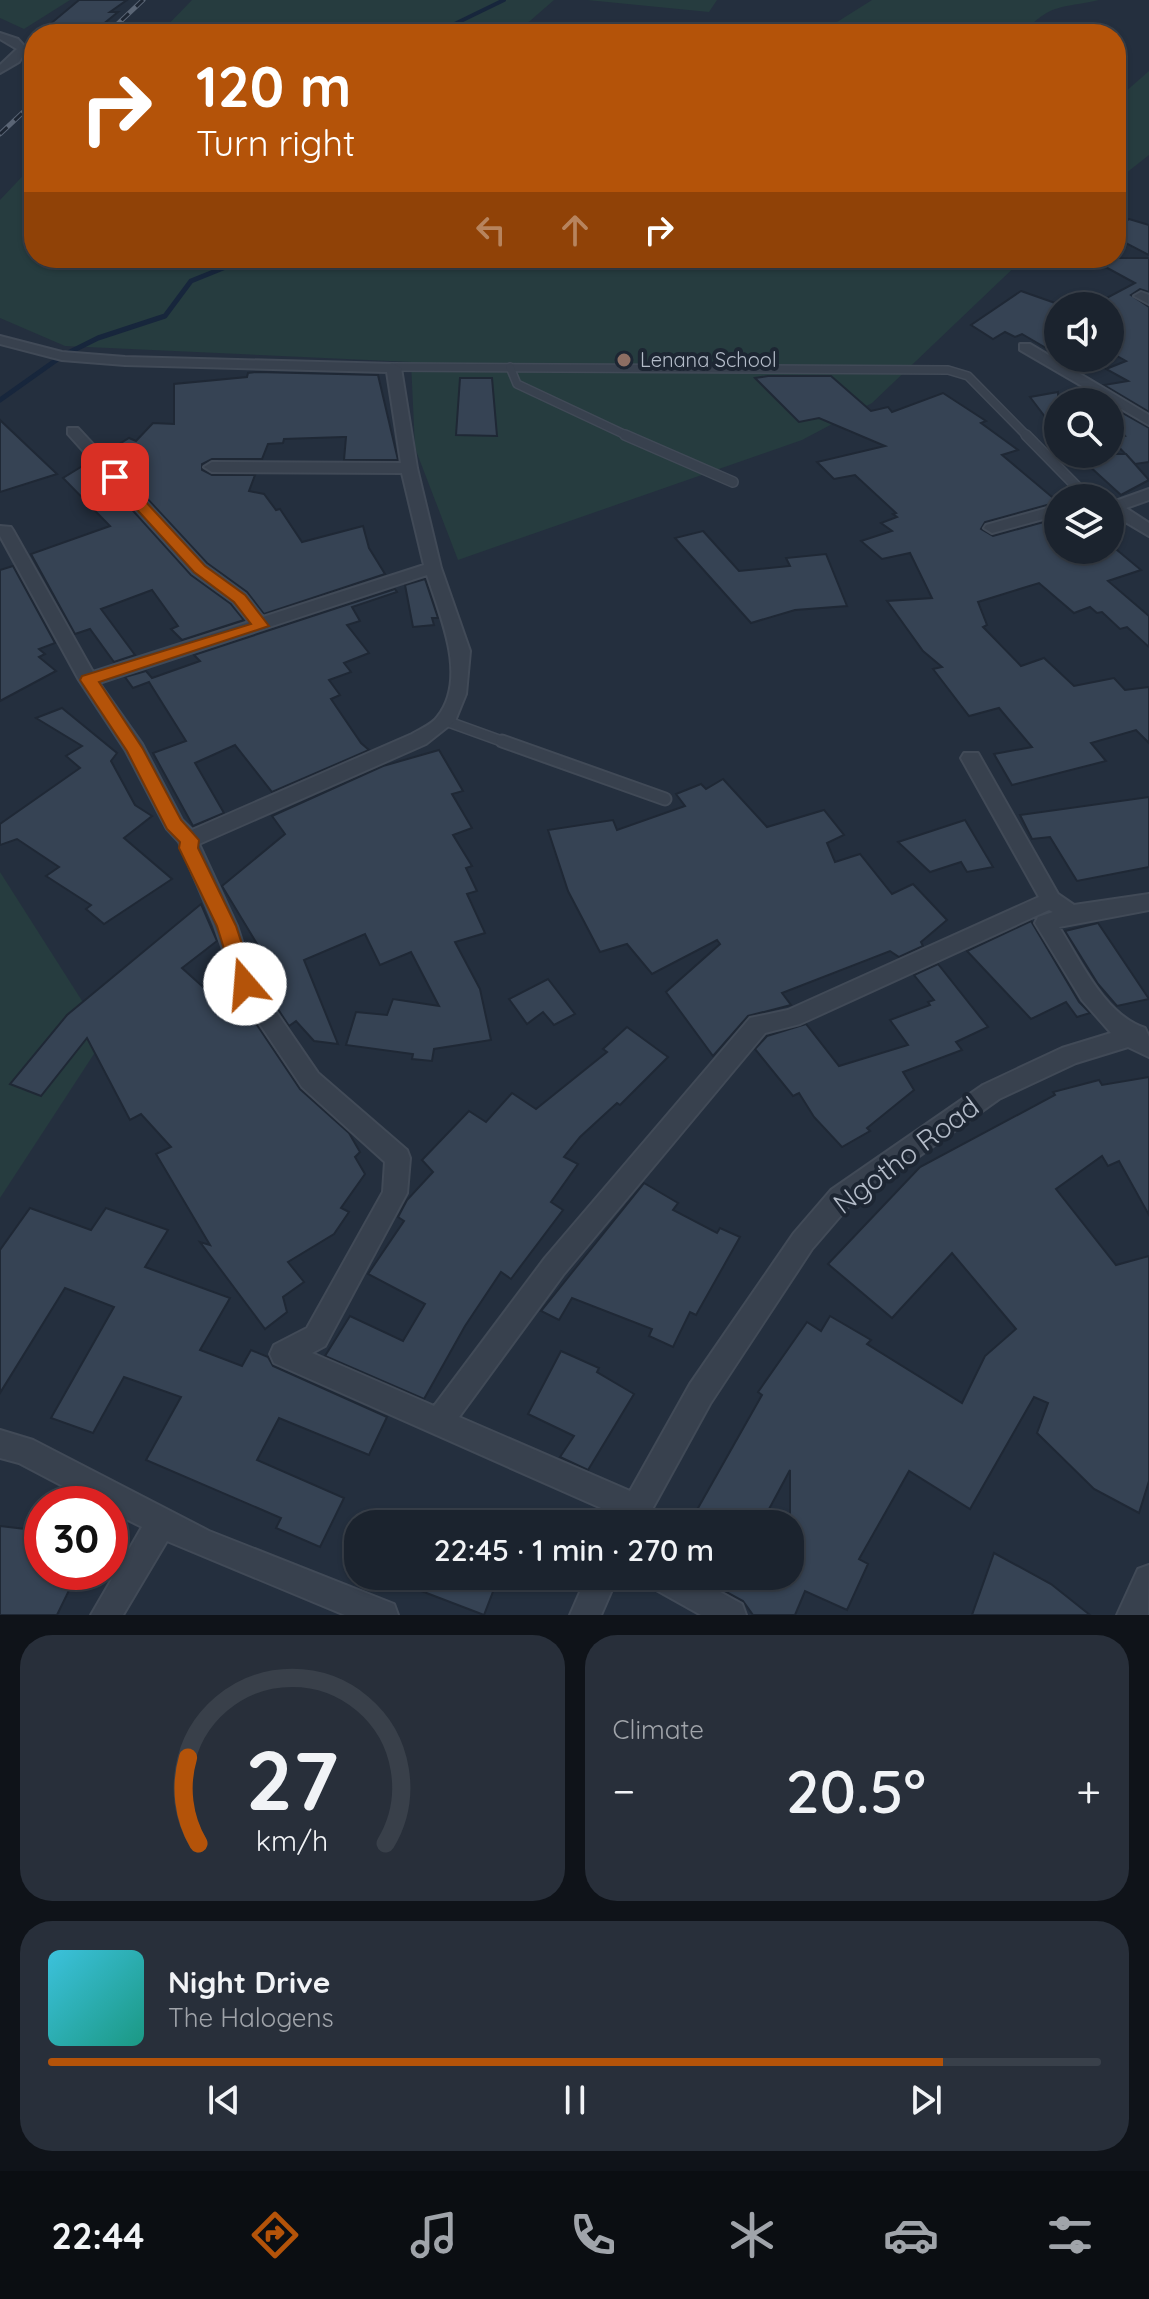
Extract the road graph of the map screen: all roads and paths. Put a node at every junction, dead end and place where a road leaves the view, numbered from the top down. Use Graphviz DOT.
graph roads {
  1 [pos="0,36"];
  2 [pos="0,70"];
  3 [pos="0,340"];
  4 [pos="1025,347"];
  5 [pos="392,367"];
  6 [pos="510,367"];
  7 [pos="1149,421"];
  8 [pos="73,431"];
  9 [pos="212,467"];
  10 [pos="409,468"];
  11 [pos="733,482"];
  12 [pos="1074,484"];
  13 [pos="1149,494"];
  14 [pos="1124,503"];
  15 [pos="1044,514"];
  16 [pos="1124,516"];
  17 [pos="992,528"];
  18 [pos="5,530"];
  19 [pos="1149,531"];
  20 [pos="433,568"];
  21 [pos="261,626"];
  22 [pos="88,680"];
  23 [pos="446,721"];
  24 [pos="971,758"];
  25 [pos="665,799"];
  26 [pos="189,840"];
  27 [pos="1051,900"];
  28 [pos="1149,902"];
  29 [pos="1071,914"];
  30 [pos="1142,1039"];
  31 [pos="441,1420"];
  32 [pos="0,1444"];
  33 [pos="619,1510"];
  34 [pos="634,1510"];
  35 [pos="162,1521"];
  36 [pos="1149,1580"];
  37 [pos="597,1590"];
  38 [pos="687,1590"];
  39 [pos="106,1615"];
  40 [pos="383,1615"];
  41 [pos="585,1615"];
  42 [pos="731,1615"];
  43 [pos="1132,1615"];
  1 -- 2 [label="street"];
  3 -- 5 [label="street"];
  4 -- 7 [label="street"];
  5 -- 6 [label="lane"];
  5 -- 10 [label="street"];
  6 -- 11 [label="lane"];
  6 -- 12 [label="lane"];
  8 -- 21 [label="street"];
  9 -- 10 [label="street"];
  10 -- 20 [label="street"];
  13 -- 14 [label="street"];
  15 -- 17 [label="street"];
  16 -- 19 [label="street"];
  18 -- 22 [label="street"];
  20 -- 21 [label="street"];
  20 -- 23 [label="street"];
  21 -- 22 [label="street"];
  22 -- 26 [label="street"];
  23 -- 25 [label="lane"];
  23 -- 26 [label="street"];
  24 -- 27 [label="street"];
  26 -- 31 [label="street"];
  27 -- 29 [label="street"];
  27 -- 31 [label="street"];
  28 -- 29 [label="street"];
  29 -- 30 [label="street"];
  30 -- 34 [label="street, Ngotho Road"];
  31 -- 33 [label="street"];
  32 -- 35 [label="street"];
  35 -- 39 [label="street"];
  35 -- 40 [label="street"];
  36 -- 43 [label="street"];
  37 -- 41 [label="street"];
  38 -- 42 [label="street"];
}
